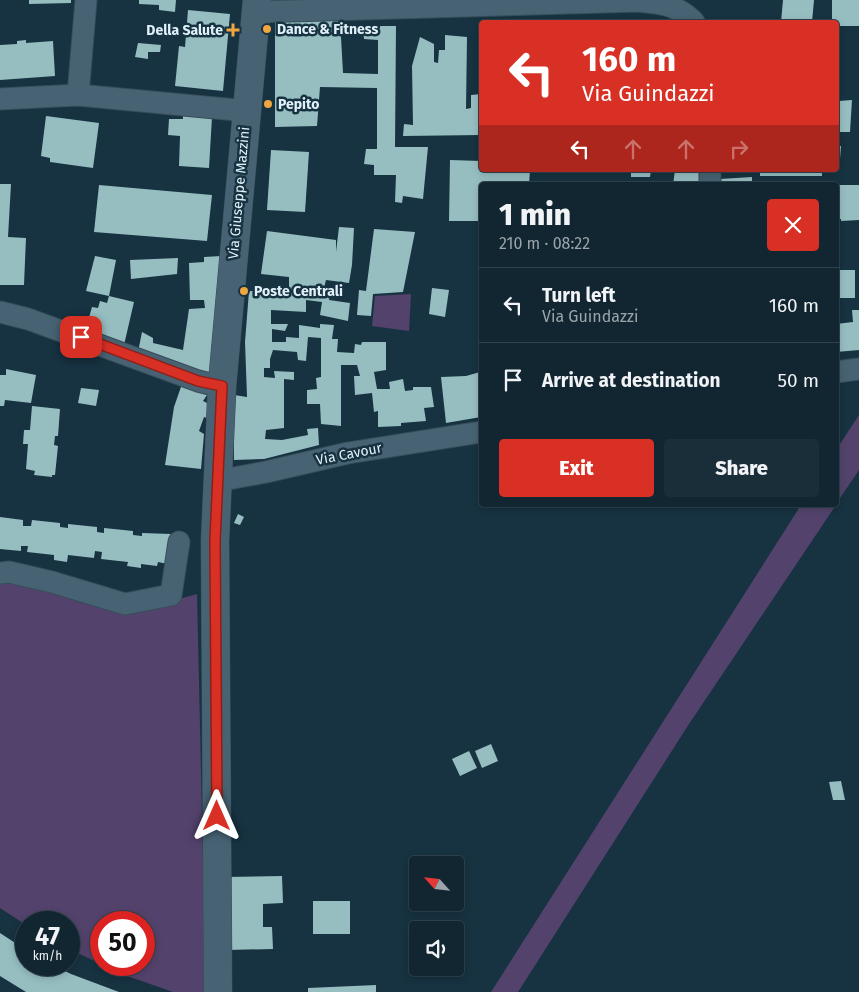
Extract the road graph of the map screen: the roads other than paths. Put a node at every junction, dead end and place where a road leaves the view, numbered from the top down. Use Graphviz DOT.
graph roads {
  1 [pos="86,0"];
  2 [pos="257,6"];
  3 [pos="692,20"];
  4 [pos="78,95"];
  5 [pos="0,99"];
  6 [pos="246,110"];
  7 [pos="0,312"];
  8 [pos="859,369"];
  9 [pos="839,372"];
  10 [pos="222,386"];
  11 [pos="479,432"];
  12 [pos="217,481"];
  13 [pos="179,542"];
  14 [pos="0,573"];
  15 [pos="218,992"];
  1 -- 4 [label="street"];
  2 -- 3 [label="street"];
  2 -- 6 [label="main road, Via Giuseppe Mazzini"];
  4 -- 5 [label="street"];
  4 -- 6 [label="street"];
  6 -- 10 [label="main road, Via Giuseppe Mazzini"];
  7 -- 10 [label="street"];
  8 -- 9 [label="street"];
  10 -- 12 [label="main road, Via Giuseppe Mazzini"];
  11 -- 12 [label="street, Via Cavour"];
  12 -- 15 [label="main road, Via Giuseppe Mazzini"];
  13 -- 14 [label="street"];
}
